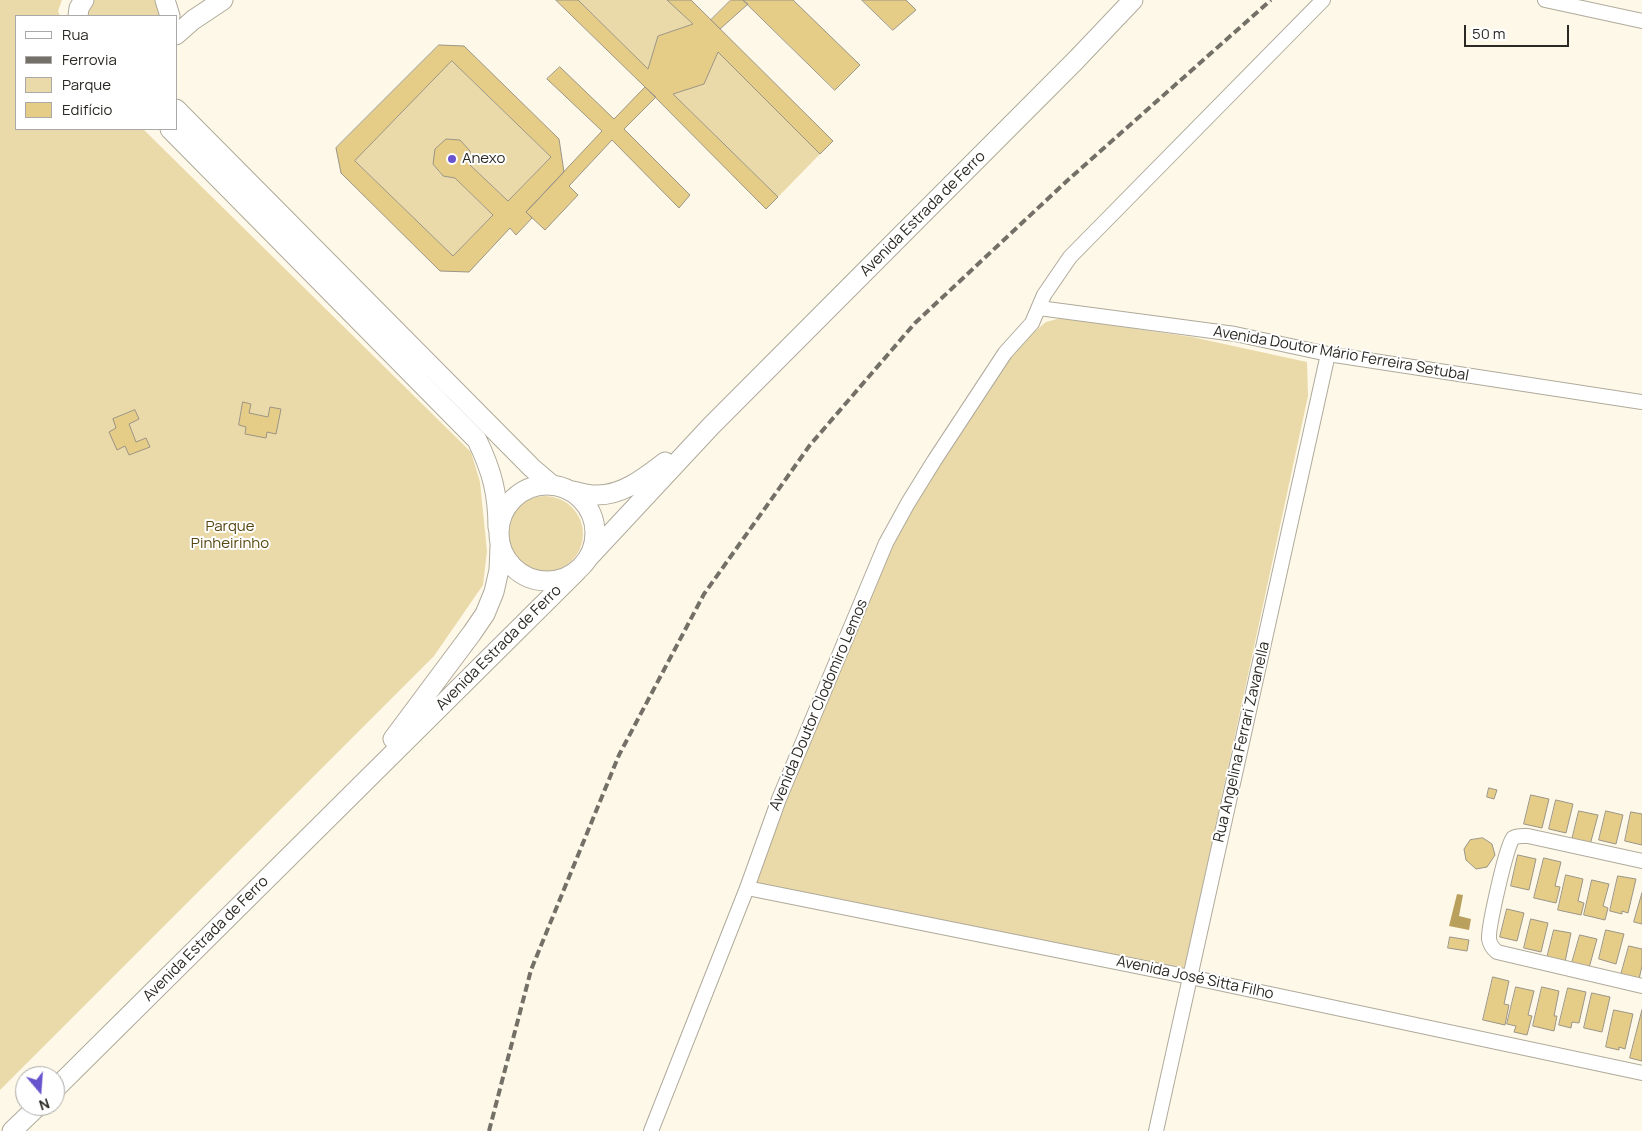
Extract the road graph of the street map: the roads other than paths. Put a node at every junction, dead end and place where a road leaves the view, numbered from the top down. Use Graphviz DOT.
graph roads {
  1 [pos="84,0"];
  2 [pos="165,0"];
  3 [pos="222,0"];
  4 [pos="1133,0"];
  5 [pos="1323,0"];
  6 [pos="1545,0"];
  7 [pos="78,15"];
  8 [pos="170,15"];
  9 [pos="1642,21"];
  10 [pos="178,33"];
  11 [pos="178,111"];
  12 [pos="171,130"];
  13 [pos="1039,308"];
  14 [pos="1328,354"];
  15 [pos="1642,402"];
  16 [pos="711,426"];
  17 [pos="552,485"];
  18 [pos="570,491"];
  19 [pos="498,528"];
  20 [pos="500,547"];
  21 [pos="589,557"];
  22 [pos="577,571"];
  23 [pos="357,788"];
  24 [pos="1642,861"];
  25 [pos="747,888"];
  26 [pos="1190,977"];
  27 [pos="1642,986"];
  28 [pos="1642,1073"];
  29 [pos="65,1079"];
  30 [pos="28,1116"];
  31 [pos="12,1131"];
  32 [pos="651,1131"];
  33 [pos="1156,1131"];
  1 -- 7 [label="main road"];
  2 -- 8 [label="main road"];
  3 -- 10 [label="main road"];
  4 -- 16 [label="main road, Avenida Estrada de Ferro"];
  5 -- 13 [label="street, Avenida Doutor Clodomiro Lemos"];
  6 -- 9 [label="street"];
  11 -- 17 [label="main road"];
  12 -- 19 [label="main road"];
  13 -- 14 [label="street, Avenida Doutor Mário Ferreira Setubal"];
  13 -- 25 [label="street, Avenida Doutor Clodomiro Lemos"];
  14 -- 15 [label="street, Avenida Doutor Mário Ferreira Setubal"];
  14 -- 26 [label="street, Rua Angelina Ferrari Zavanella"];
  16 -- 18 [label="main road, Avenida Estrada de Ferro"];
  16 -- 21 [label="main road, Avenida Estrada de Ferro"];
  17 -- 18 [label="main road, Avenida Estrada de Ferro"];
  17 -- 19 [label="main road, Avenida Estrada de Ferro"];
  18 -- 21 [label="main road, Avenida Estrada de Ferro"];
  19 -- 20 [label="main road, Avenida Estrada de Ferro"];
  20 -- 22 [label="main road, Avenida Estrada de Ferro"];
  20 -- 23 [label="main road, Avenida Estrada de Ferro"];
  21 -- 22 [label="main road, Avenida Estrada de Ferro"];
  22 -- 23 [label="main road, Avenida Estrada de Ferro"];
  23 -- 29 [label="main road, Avenida Estrada de Ferro"];
  24 -- 27 [label="street"];
  25 -- 26 [label="street, Avenida José Sitta Filho"];
  25 -- 32 [label="street, Avenida Doutor Clodomiro Lemos"];
  26 -- 28 [label="street, Avenida José Sitta Filho"];
  26 -- 33 [label="street, Rua Angelina Ferrari Zavanella"];
  30 -- 31 [label="main road"];
}
